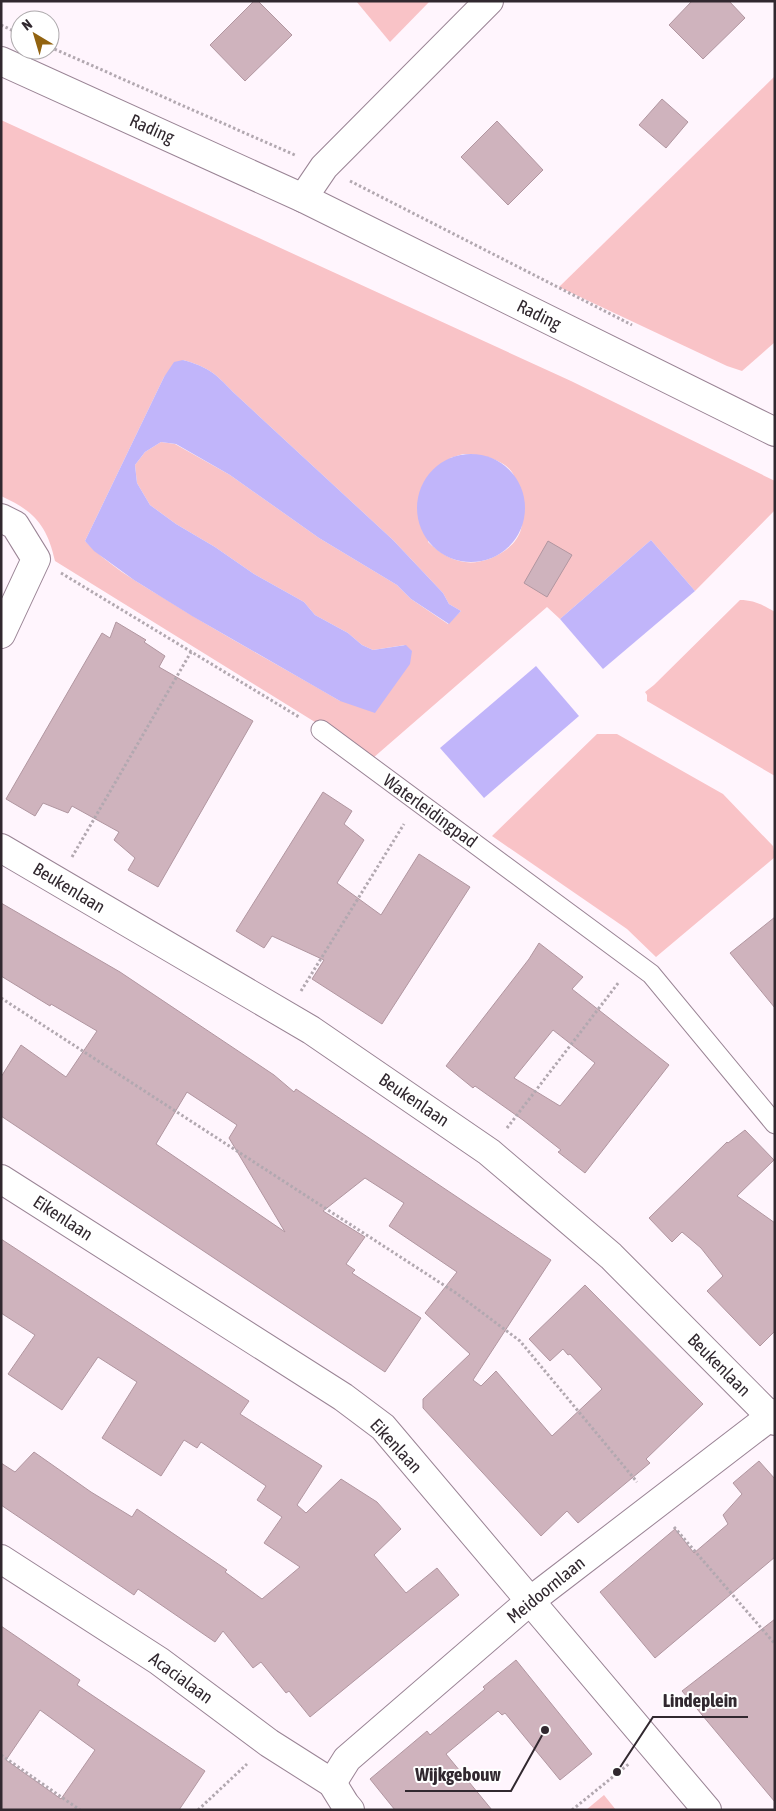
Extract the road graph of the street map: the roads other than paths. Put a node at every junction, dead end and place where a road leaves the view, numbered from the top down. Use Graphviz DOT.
graph roads {
  1 [pos="489,1"];
  2 [pos="1,60"];
  3 [pos="303,198"];
  4 [pos="775,432"];
  5 [pos="1,518"];
  6 [pos="1,634"];
  7 [pos="321,730"];
  8 [pos="1,848"];
  9 [pos="775,1124"];
  10 [pos="1,1179"];
  11 [pos="773,1416"];
  12 [pos="1,1559"];
  13 [pos="530,1601"];
  14 [pos="332,1782"];
  15 [pos="350,1810"];
  16 [pos="707,1810"];
  1 -- 3 [label="street"];
  2 -- 3 [label="street, Rading"];
  3 -- 4 [label="street, Rading"];
  5 -- 6 [label="street"];
  7 -- 9 [label="lane, Waterleidingpad"];
  8 -- 11 [label="street, Beukenlaan"];
  10 -- 13 [label="street, Eikenlaan"];
  11 -- 13 [label="street, Meidoornlaan"];
  12 -- 14 [label="street, Acacialaan"];
  13 -- 14 [label="street, Meidoornlaan"];
  13 -- 16 [label="street, Eikenlaan"];
  14 -- 15 [label="street, Acacialaan"];
}
